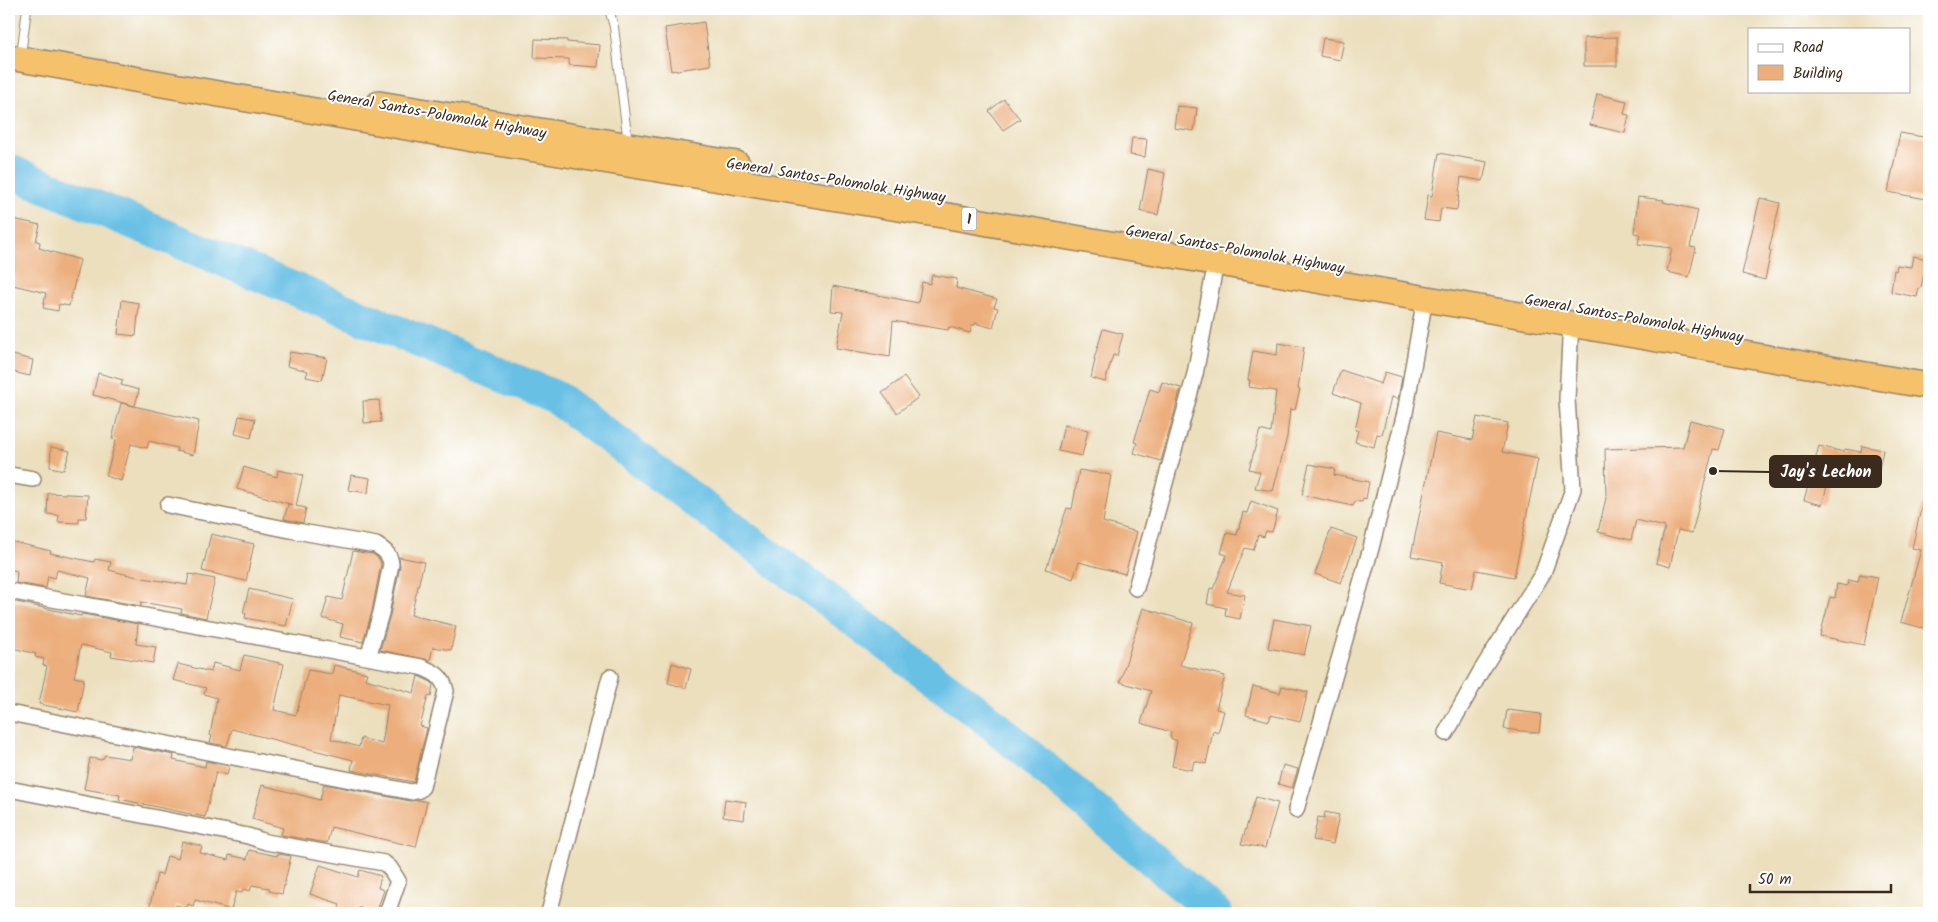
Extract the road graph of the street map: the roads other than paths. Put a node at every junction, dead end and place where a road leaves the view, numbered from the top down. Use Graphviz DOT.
graph roads {
  1 [pos="27,9"];
  2 [pos="609,9"];
  3 [pos="15,50"];
  4 [pos="628,146"];
  5 [pos="1216,262"];
  6 [pos="1425,298"];
  7 [pos="1570,323"];
  8 [pos="1929,370"];
  9 [pos="1929,386"];
  10 [pos="9,475"];
  11 [pos="33,479"];
  12 [pos="168,504"];
  13 [pos="1136,588"];
  14 [pos="9,591"];
  15 [pos="368,657"];
  16 [pos="610,678"];
  17 [pos="9,713"];
  18 [pos="1446,733"];
  19 [pos="9,789"];
  20 [pos="1296,810"];
  21 [pos="387,913"];
  22 [pos="549,913"];
  1 -- 3 [label="lane"];
  2 -- 4 [label="lane"];
  3 -- 4 [label="highway, General Santos-Polomolok Highway / 1"];
  3 -- 5 [label="highway, 1"];
  4 -- 8 [label="highway, General Santos-Polomolok Highway / 1"];
  5 -- 6 [label="highway, 1"];
  5 -- 13 [label="street"];
  6 -- 7 [label="highway, 1"];
  6 -- 20 [label="street"];
  7 -- 9 [label="highway, 1"];
  7 -- 18 [label="street"];
  10 -- 11 [label="street"];
  12 -- 15 [label="street"];
  14 -- 15 [label="street"];
  15 -- 17 [label="street"];
  16 -- 22 [label="street"];
  19 -- 21 [label="street"];
}
